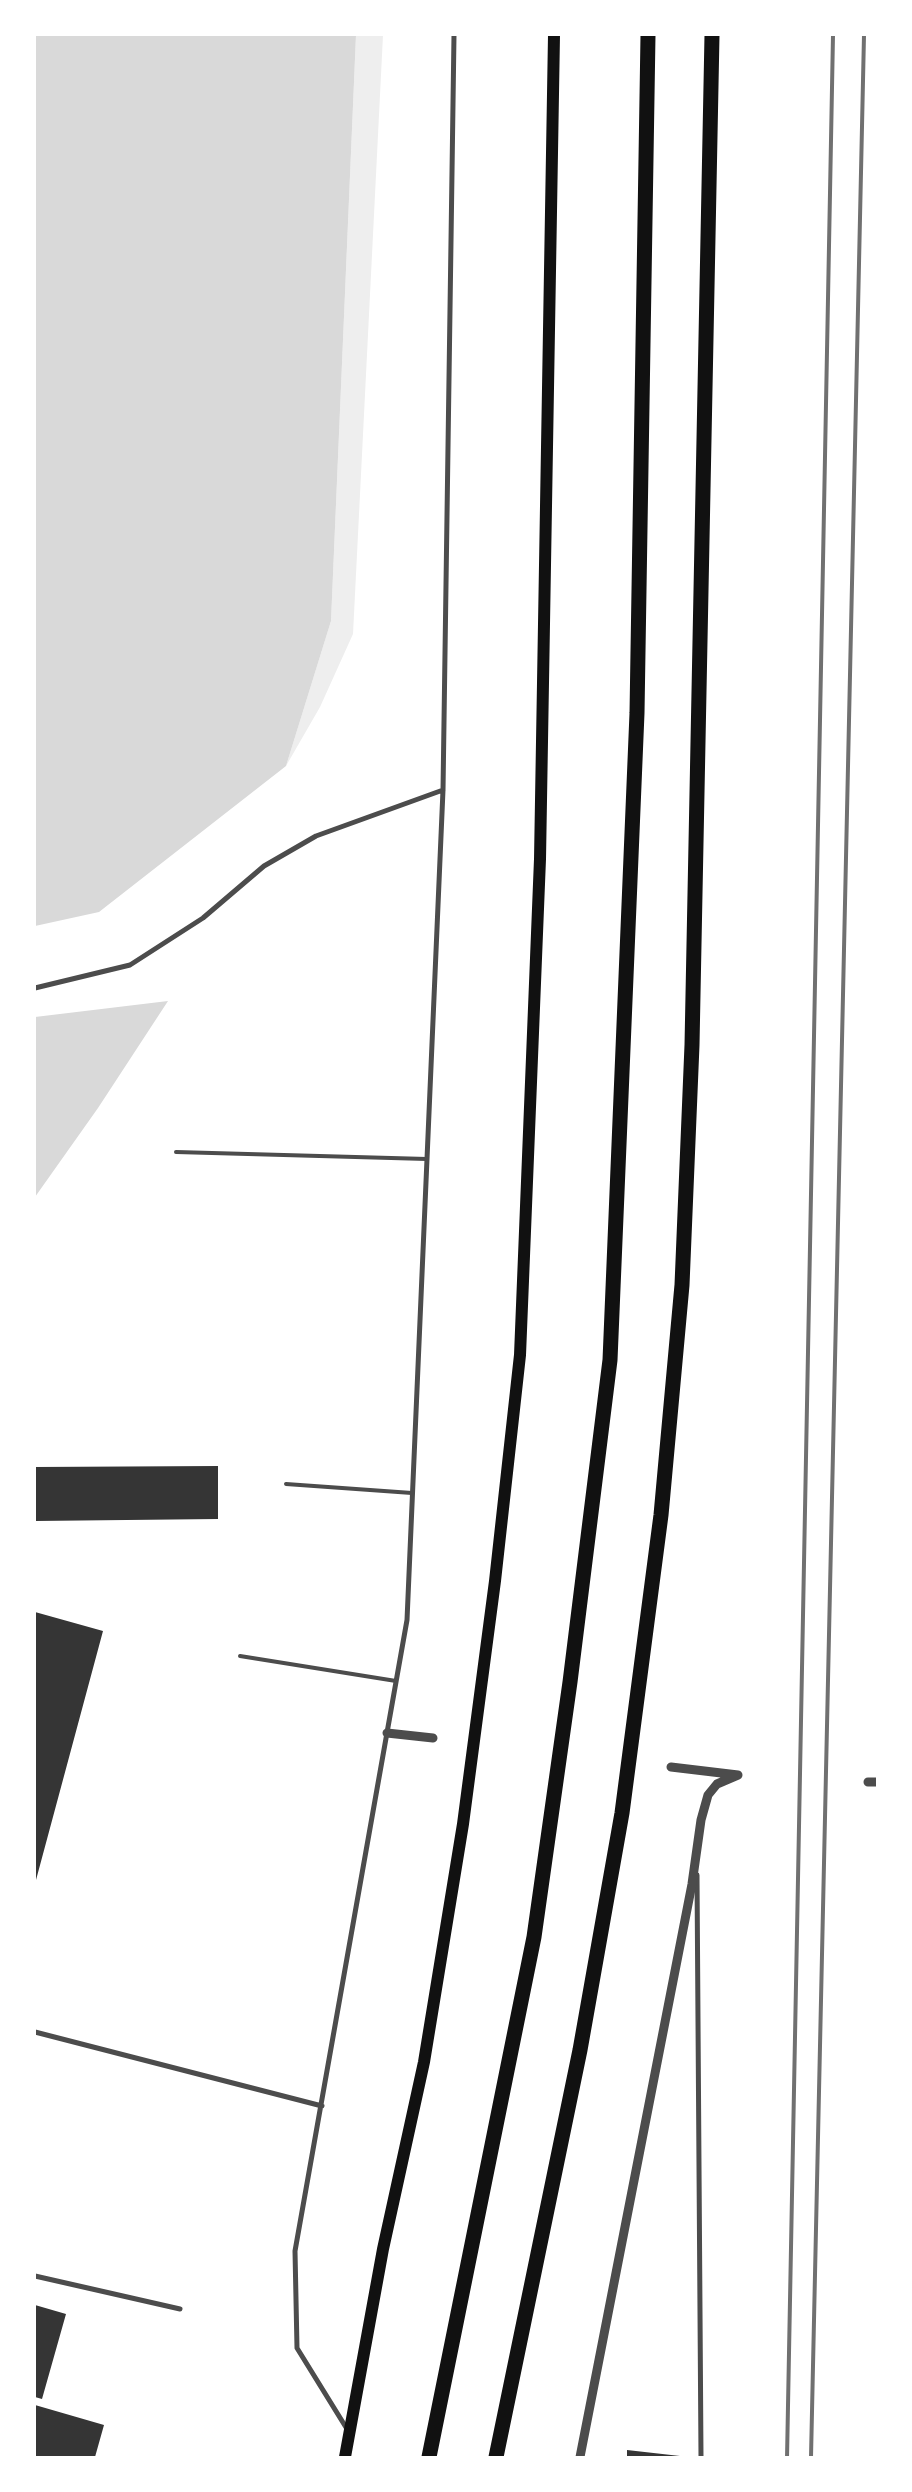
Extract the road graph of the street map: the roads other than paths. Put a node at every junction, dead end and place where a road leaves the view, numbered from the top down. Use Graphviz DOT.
graph roads {
  1 [pos="454,35"];
  2 [pos="554,35"];
  3 [pos="648,35"];
  4 [pos="712,35"];
  5 [pos="443,790"];
  6 [pos="35,988"];
  7 [pos="176,1152"];
  8 [pos="427,1159"];
  9 [pos="286,1484"];
  10 [pos="412,1494"];
  11 [pos="240,1656"];
  12 [pos="396,1682"];
  13 [pos="387,1733"];
  14 [pos="433,1738"];
  15 [pos="671,1767"];
  16 [pos="697,1848"];
  17 [pos="35,2032"];
  18 [pos="322,2106"];
  19 [pos="35,2276"];
  20 [pos="180,2308"];
  21 [pos="350,2434"];
  22 [pos="345,2457"];
  23 [pos="429,2457"];
  24 [pos="496,2457"];
  25 [pos="580,2457"];
  26 [pos="701,2457"];
  1 -- 5 [label="street"];
  2 -- 21 [label="main road"];
  3 -- 23 [label="highway"];
  4 -- 24 [label="highway"];
  5 -- 6 [label="street"];
  5 -- 8 [label="street"];
  7 -- 8 [label="lane"];
  8 -- 10 [label="street"];
  9 -- 10 [label="lane"];
  10 -- 12 [label="street"];
  11 -- 12 [label="lane"];
  12 -- 13 [label="street"];
  13 -- 14 [label="street"];
  13 -- 18 [label="street"];
  15 -- 16 [label="street"];
  16 -- 25 [label="street"];
  16 -- 26 [label="street"];
  17 -- 18 [label="street"];
  18 -- 21 [label="street"];
  19 -- 20 [label="street"];
  21 -- 22 [label="main road"];
}
